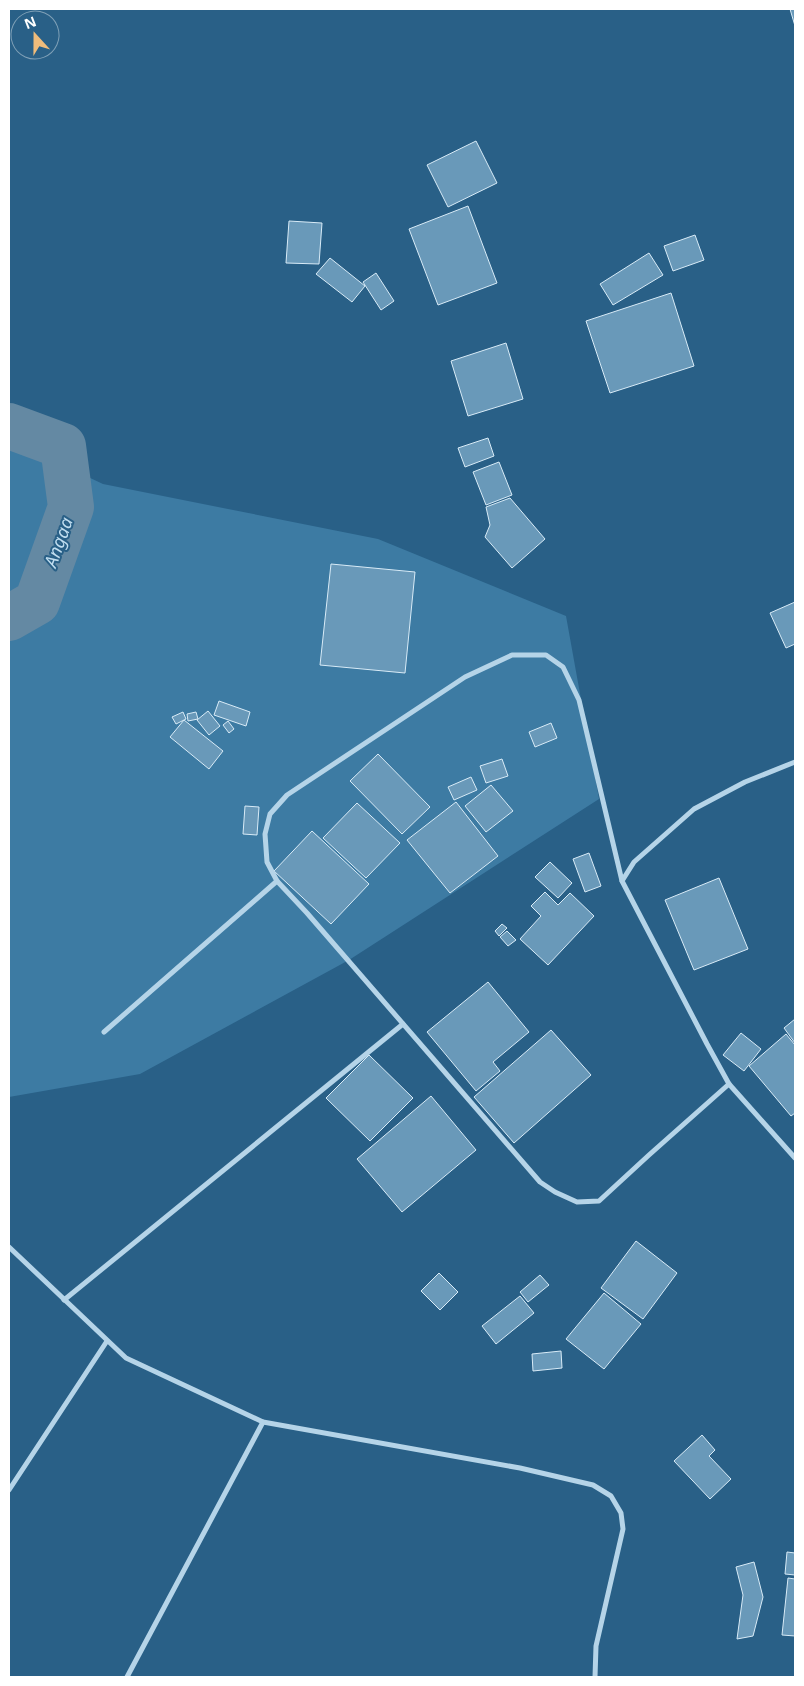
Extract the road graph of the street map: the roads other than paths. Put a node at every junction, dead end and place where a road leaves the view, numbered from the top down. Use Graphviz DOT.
graph roads {
  1 [pos="795,762"];
  2 [pos="276,881"];
  3 [pos="622,881"];
  4 [pos="403,1024"];
  5 [pos="104,1032"];
  6 [pos="729,1084"];
  7 [pos="795,1158"];
  8 [pos="9,1247"];
  9 [pos="64,1300"];
  10 [pos="108,1341"];
  11 [pos="263,1422"];
  12 [pos="9,1490"];
  13 [pos="127,1677"];
  14 [pos="595,1677"];
  1 -- 3 [label="street"];
  2 -- 3 [label="street"];
  2 -- 4 [label="street"];
  2 -- 5 [label="street"];
  3 -- 6 [label="street"];
  4 -- 6 [label="street"];
  4 -- 9 [label="street"];
  6 -- 7 [label="street"];
  8 -- 9 [label="street"];
  9 -- 10 [label="street"];
  10 -- 11 [label="street"];
  10 -- 12 [label="street"];
  11 -- 13 [label="street"];
  11 -- 14 [label="street"];
}
